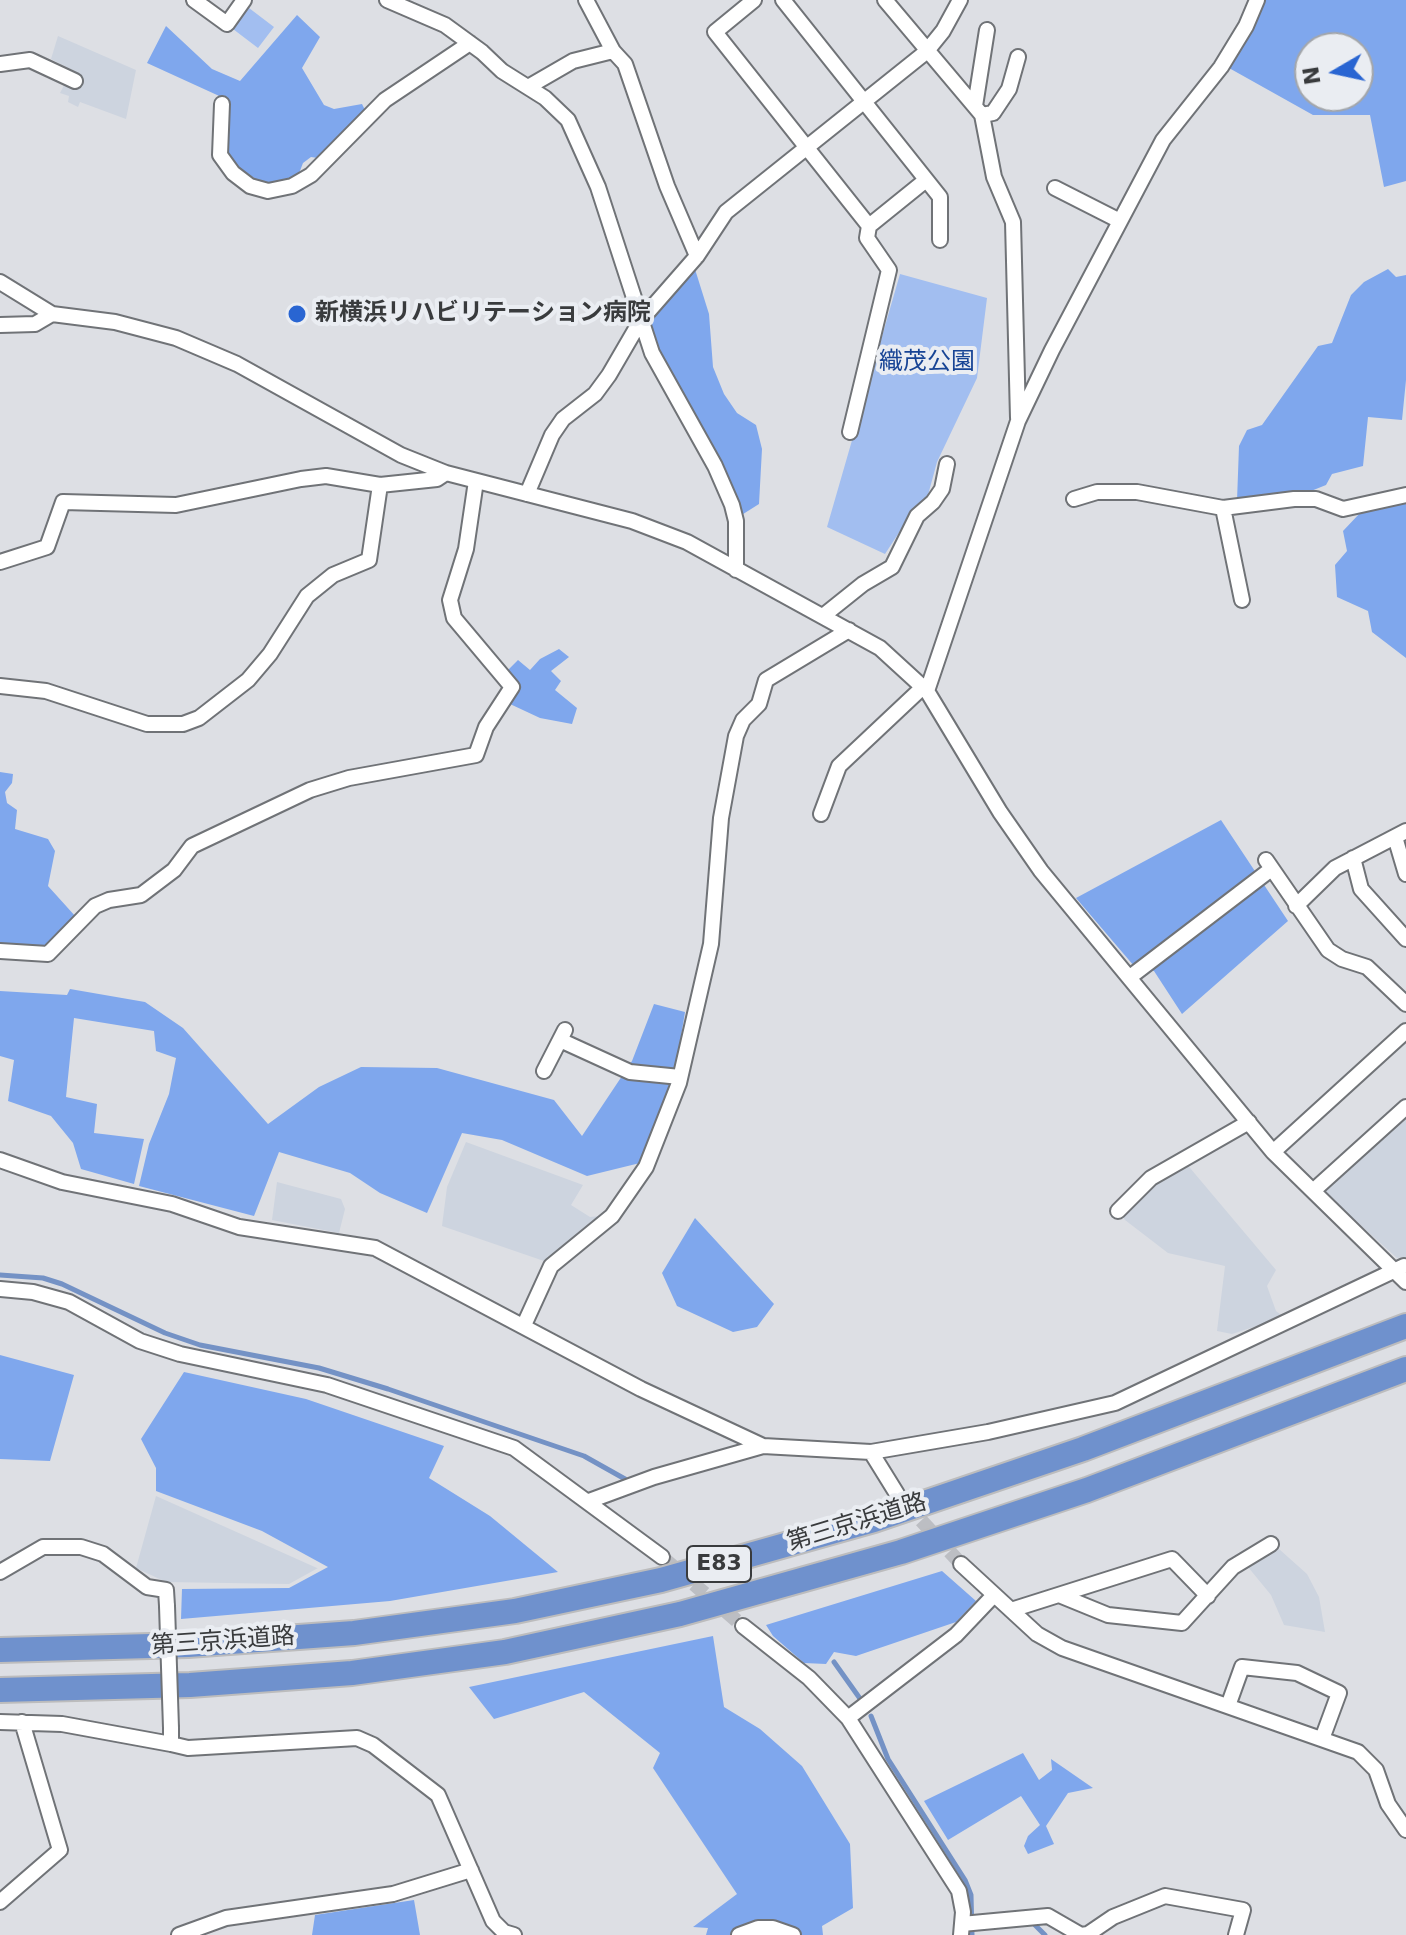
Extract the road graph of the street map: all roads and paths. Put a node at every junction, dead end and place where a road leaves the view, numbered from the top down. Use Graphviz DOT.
graph roads {
  1 [pos="194,0"];
  2 [pos="244,0"];
  3 [pos="387,0"];
  4 [pos="586,0"];
  5 [pos="754,0"];
  6 [pos="783,0"];
  7 [pos="885,0"];
  8 [pos="960,0"];
  9 [pos="1257,0"];
  10 [pos="987,30"];
  11 [pos="470,43"];
  12 [pos="613,51"];
  13 [pos="926,52"];
  14 [pos="1018,57"];
  15 [pos="0,64"];
  16 [pos="75,81"];
  17 [pos="528,87"];
  18 [pos="864,102"];
  19 [pos="222,104"];
  20 [pos="978,111"];
  21 [pos="807,147"];
  22 [pos="926,180"];
  23 [pos="1055,188"];
  24 [pos="1120,221"];
  25 [pos="869,226"];
  26 [pos="940,240"];
  27 [pos="697,256"];
  28 [pos="0,282"];
  29 [pos="52,314"];
  30 [pos="641,320"];
  31 [pos="0,325"];
  32 [pos="1018,421"];
  33 [pos="850,432"];
  34 [pos="947,464"];
  35 [pos="446,473"];
  36 [pos="476,481"];
  37 [pos="380,485"];
  38 [pos="527,494"];
  39 [pos="1406,495"];
  40 [pos="1074,499"];
  41 [pos="1223,508"];
  42 [pos="0,562"];
  43 [pos="736,570"];
  44 [pos="1242,600"];
  45 [pos="823,616"];
  46 [pos="849,630"];
  47 [pos="0,686"];
  48 [pos="925,689"];
  49 [pos="821,814"];
  50 [pos="1400,834"];
  51 [pos="1353,858"];
  52 [pos="1406,874"];
  53 [pos="1296,906"];
  54 [pos="1406,939"];
  55 [pos="0,951"];
  56 [pos="1130,977"];
  57 [pos="1406,1004"];
  58 [pos="1406,1031"];
  59 [pos="544,1071"];
  60 [pos="680,1077"];
  61 [pos="1406,1107"];
  62 [pos="1249,1122"];
  63 [pos="1273,1152"];
  64 [pos="0,1160"];
  65 [pos="1313,1191"];
  66 [pos="1118,1211"];
  67 [pos="1401,1267"];
  68 [pos="1406,1282"];
  69 [pos="0,1289"];
  70 [pos="524,1325"];
  71 [pos="1406,1326"];
  72 [pos="1406,1369"];
  73 [pos="763,1446"];
  74 [pos="871,1452"];
  75 [pos="897,1494"];
  76 [pos="589,1501"];
  77 [pos="1271,1544"];
  78 [pos="662,1557"];
  79 [pos="961,1564"];
  80 [pos="0,1572"];
  81 [pos="994,1595"];
  82 [pos="1059,1595"];
  83 [pos="1208,1596"];
  84 [pos="1011,1610"];
  85 [pos="743,1626"];
  86 [pos="0,1650"];
  87 [pos="0,1690"];
  88 [pos="1228,1706"];
  89 [pos="848,1718"];
  90 [pos="0,1722"];
  91 [pos="22,1722"];
  92 [pos="1322,1739"];
  93 [pos="171,1744"];
  94 [pos="1406,1830"];
  95 [pos="471,1870"];
  96 [pos="0,1902"];
  97 [pos="966,1927"];
  98 [pos="179,1935"];
  99 [pos="514,1935"];
  100 [pos="739,1935"];
  101 [pos="793,1935"];
  102 [pos="1236,1935"];
  1 -- 2 [label="street"];
  3 -- 11 [label="street"];
  4 -- 12 [label="street"];
  5 -- 21 [label="street"];
  6 -- 18 [label="street"];
  7 -- 13 [label="street"];
  8 -- 13 [label="street"];
  9 -- 24 [label="street"];
  10 -- 20 [label="street"];
  11 -- 17 [label="street"];
  11 -- 19 [label="street"];
  12 -- 17 [label="street"];
  12 -- 27 [label="street"];
  13 -- 18 [label="street"];
  13 -- 20 [label="street"];
  14 -- 20 [label="street"];
  15 -- 16 [label="street"];
  17 -- 30 [label="street"];
  18 -- 21 [label="street"];
  18 -- 22 [label="street"];
  20 -- 32 [label="street"];
  21 -- 25 [label="street"];
  21 -- 27 [label="street"];
  22 -- 25 [label="street"];
  22 -- 26 [label="street"];
  23 -- 24 [label="street"];
  24 -- 32 [label="street"];
  25 -- 33 [label="street"];
  27 -- 30 [label="street"];
  28 -- 29 [label="street"];
  29 -- 31 [label="street"];
  29 -- 35 [label="street"];
  30 -- 38 [label="street"];
  30 -- 43 [label="street"];
  32 -- 48 [label="street"];
  34 -- 45 [label="street"];
  35 -- 36 [label="street"];
  35 -- 37 [label="street"];
  36 -- 38 [label="street"];
  36 -- 55 [label="street"];
  37 -- 42 [label="street"];
  37 -- 47 [label="street"];
  38 -- 43 [label="street"];
  39 -- 41 [label="street"];
  40 -- 41 [label="street"];
  41 -- 44 [label="street"];
  43 -- 45 [label="street"];
  45 -- 46 [label="street"];
  46 -- 48 [label="street"];
  46 -- 60 [label="street"];
  48 -- 49 [label="street"];
  48 -- 56 [label="street"];
  50 -- 51 [label="street"];
  50 -- 52 [label="street"];
  51 -- 53 [label="street"];
  51 -- 54 [label="street"];
  53 -- 56 [label="street"];
  53 -- 57 [label="street"];
  56 -- 62 [label="street"];
  58 -- 63 [label="street"];
  59 -- 60 [label="street"];
  60 -- 70 [label="street"];
  61 -- 65 [label="street"];
  62 -- 63 [label="street"];
  62 -- 66 [label="street"];
  63 -- 65 [label="street"];
  64 -- 70 [label="street"];
  65 -- 67 [label="street"];
  67 -- 68 [label="street"];
  67 -- 74 [label="street"];
  69 -- 76 [label="street"];
  70 -- 73 [label="street"];
  71 -- 86 [label="highway, 第三京浜道路 / E83"];
  72 -- 87 [label="highway, 第三京浜道路 / E83"];
  73 -- 74 [label="street"];
  73 -- 76 [label="street"];
  74 -- 75 [label="street"];
  76 -- 78 [label="street"];
  77 -- 83 [label="street"];
  79 -- 81 [label="street"];
  80 -- 93 [label="street, bridge"];
  81 -- 84 [label="street"];
  81 -- 89 [label="street"];
  82 -- 83 [label="street"];
  82 -- 83 [label="street"];
  82 -- 84 [label="street"];
  84 -- 88 [label="street"];
  85 -- 89 [label="street"];
  88 -- 92 [label="street"];
  88 -- 92 [label="street"];
  89 -- 97 [label="street"];
  90 -- 91 [label="street"];
  91 -- 93 [label="street"];
  91 -- 96 [label="street"];
  92 -- 94 [label="street"];
  93 -- 95 [label="street"];
  95 -- 98 [label="street"];
  95 -- 99 [label="street"];
  97 -- 102 [label="street"];
  100 -- 101 [label="street"];
}
